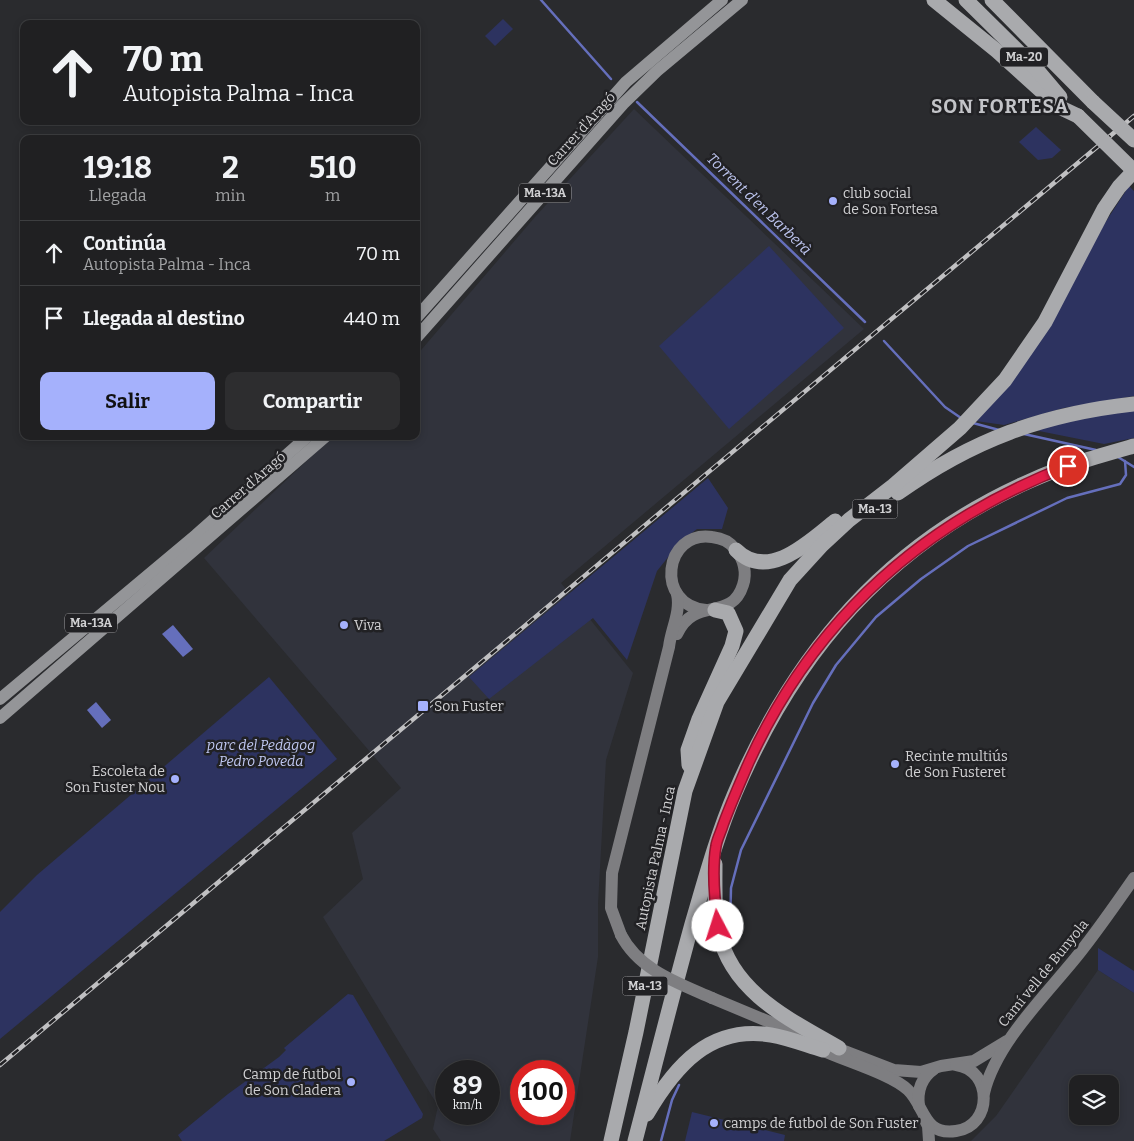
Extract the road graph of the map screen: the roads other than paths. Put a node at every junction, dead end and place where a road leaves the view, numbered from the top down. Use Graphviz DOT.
graph roads {
  1 [pos="722,0"];
  2 [pos="742,0"];
  3 [pos="934,0"];
  4 [pos="966,0"];
  5 [pos="992,0"];
  6 [pos="1078,116"];
  7 [pos="1134,140"];
  8 [pos="554,163"];
  9 [pos="1134,171"];
  10 [pos="559,176"];
  11 [pos="468,259"];
  12 [pos="483,262"];
  13 [pos="420,313"];
  14 [pos="420,333"];
  15 [pos="1134,404"];
  16 [pos="304,440"];
  17 [pos="322,440"];
  18 [pos="1129,449"];
  19 [pos="309,452"];
  20 [pos="287,456"];
  21 [pos="893,486"];
  22 [pos="736,550"];
  23 [pos="185,551"];
  24 [pos="677,594"];
  25 [pos="778,600"];
  26 [pos="711,610"];
  27 [pos="78,635"];
  28 [pos="668,647"];
  29 [pos="75,654"];
  30 [pos="0,699"];
  31 [pos="0,718"];
  32 [pos="690,773"];
  33 [pos="716,846"];
  34 [pos="1134,878"];
  35 [pos="793,1033"];
  36 [pos="1008,1041"];
  37 [pos="839,1048"];
  38 [pos="823,1050"];
  39 [pos="946,1065"];
  40 [pos="984,1093"];
  41 [pos="922,1112"];
  42 [pos="964,1129"];
  43 [pos="636,1136"];
  44 [pos="611,1141"];
  45 [pos="929,1141"];
  46 [pos="954,1141"];
  1 -- 8 [label="main road, Carrer d'Aragó / Ma-13A"];
  2 -- 10 [label="main road, Carrer d'Aragó / Ma-13A"];
  3 -- 6 [label="highway"];
  4 -- 6 [label="highway, Ma-20"];
  5 -- 7 [label="highway, Ma-20, bridge"];
  6 -- 9 [label="highway, Ma-20, bridge"];
  8 -- 10 [label="main road"];
  8 -- 11 [label="main road, Carrer d'Aragó / Ma-13A"];
  9 -- 21 [label="highway"];
  10 -- 12 [label="main road, Carrer d'Aragó / Ma-13A"];
  11 -- 12 [label="main road"];
  11 -- 13 [label="main road, Carrer d'Aragó / Ma-13A"];
  12 -- 14 [label="main road, Carrer d'Aragó / Ma-13A"];
  15 -- 25 [label="highway, Ma-13"];
  16 -- 20 [label="main road, Carrer d'Aragó / Ma-13A"];
  17 -- 19 [label="main road, Carrer d'Aragó / Ma-13A"];
  18 -- 33 [label="highway, Ma-13"];
  19 -- 20 [label="main road"];
  19 -- 23 [label="main road, Carrer d'Aragó / Ma-13A"];
  20 -- 23 [label="main road, Carrer d'Aragó / Ma-13A"];
  21 -- 22 [label="highway"];
  21 -- 25 [label="highway"];
  22 -- 24 [label="street"];
  22 -- 26 [label="street"];
  23 -- 27 [label="main road, Carrer d'Aragó / Ma-13A"];
  23 -- 29 [label="main road, Carrer d'Aragó / Ma-13A"];
  24 -- 26 [label="street"];
  24 -- 28 [label="street"];
  25 -- 32 [label="highway, Autopista Palma - Inca / Ma-13"];
  26 -- 28 [label="street"];
  26 -- 32 [label="highway"];
  27 -- 29 [label="main road"];
  27 -- 30 [label="main road, Carrer d'Aragó / Ma-13A"];
  28 -- 35 [label="street, bridge"];
  29 -- 31 [label="main road, Carrer d'Aragó / Ma-13A"];
  32 -- 44 [label="highway, Autopista Palma - Inca / Ma-13"];
  33 -- 37 [label="highway"];
  33 -- 43 [label="highway, Ma-13"];
  34 -- 36 [label="street, Camí vell de Bunyola"];
  35 -- 37 [label="street"];
  35 -- 38 [label="street"];
  36 -- 39 [label="street"];
  36 -- 40 [label="street, Camí vell de Bunyola"];
  37 -- 39 [label="street"];
  38 -- 41 [label="street"];
  38 -- 43 [label="highway"];
  39 -- 40 [label="street"];
  39 -- 41 [label="street"];
  40 -- 42 [label="street"];
  41 -- 42 [label="street"];
  41 -- 45 [label="street"];
  42 -- 46 [label="street"];
}
